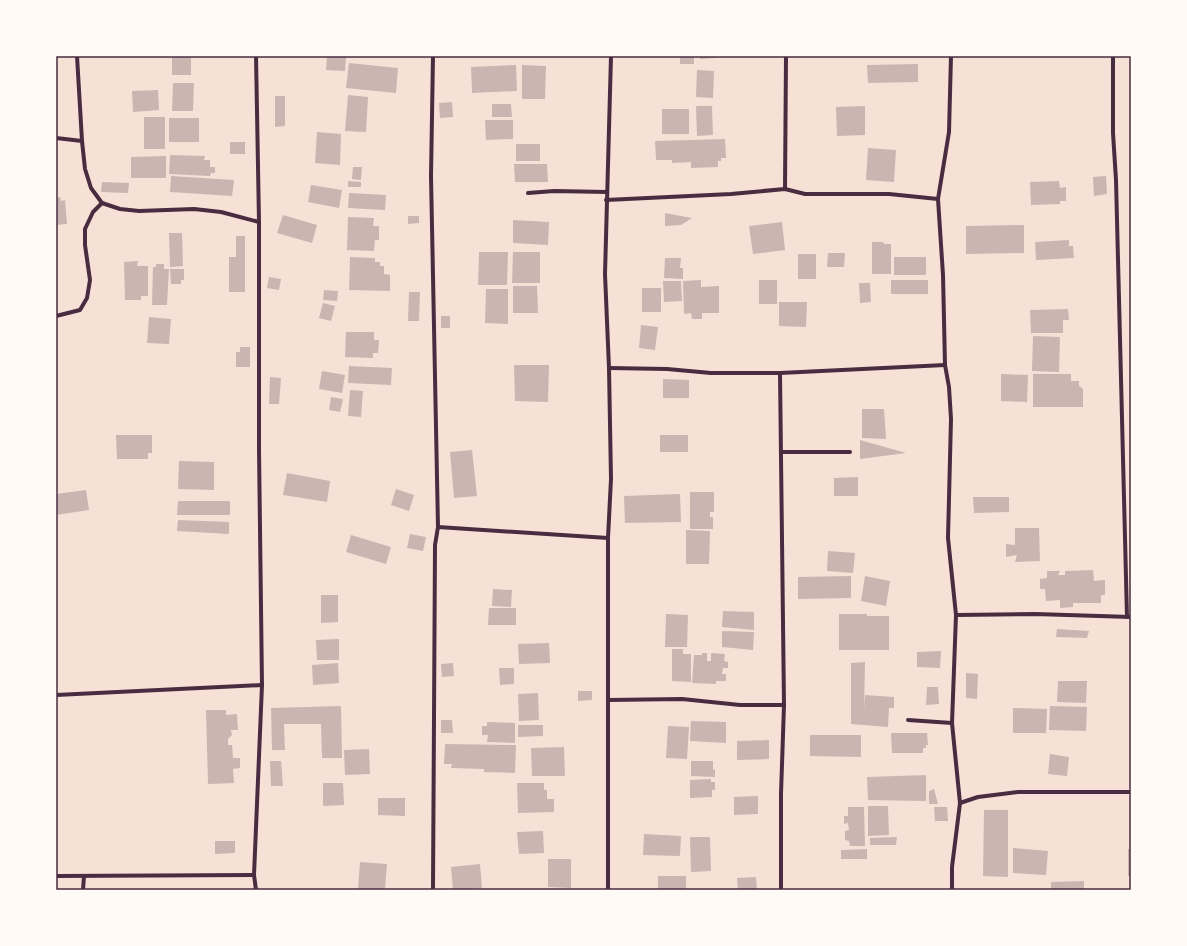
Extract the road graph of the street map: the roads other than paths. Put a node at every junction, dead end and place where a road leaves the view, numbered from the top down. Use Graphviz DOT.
graph roads {
  1 [pos="77,56"];
  2 [pos="256,56"];
  3 [pos="434,56"];
  4 [pos="610,56"];
  5 [pos="786,56"];
  6 [pos="951,56"];
  7 [pos="1114,56"];
  8 [pos="56,138"];
  9 [pos="82,141"];
  10 [pos="784,189"];
  11 [pos="607,192"];
  12 [pos="528,193"];
  13 [pos="938,199"];
  14 [pos="606,200"];
  15 [pos="102,203"];
  16 [pos="259,222"];
  17 [pos="56,316"];
  18 [pos="945,365"];
  19 [pos="609,368"];
  20 [pos="780,373"];
  21 [pos="781,452"];
  22 [pos="850,452"];
  23 [pos="438,527"];
  24 [pos="608,538"];
  25 [pos="956,615"];
  26 [pos="1129,617"];
  27 [pos="262,685"];
  28 [pos="56,695"];
  29 [pos="608,700"];
  30 [pos="784,705"];
  31 [pos="908,720"];
  32 [pos="952,723"];
  33 [pos="1131,792"];
  34 [pos="960,804"];
  35 [pos="254,875"];
  36 [pos="56,876"];
  37 [pos="84,876"];
  38 [pos="83,890"];
  39 [pos="256,890"];
  40 [pos="434,890"];
  41 [pos="608,890"];
  42 [pos="781,890"];
  43 [pos="952,890"];
  1 -- 9 [label="street"];
  2 -- 16 [label="street"];
  3 -- 23 [label="street"];
  4 -- 11 [label="street"];
  5 -- 10 [label="street"];
  6 -- 13 [label="street"];
  7 -- 26 [label="street"];
  8 -- 9 [label="street"];
  9 -- 15 [label="street"];
  10 -- 13 [label="street"];
  10 -- 14 [label="street"];
  11 -- 12 [label="street"];
  11 -- 14 [label="street"];
  13 -- 18 [label="street"];
  14 -- 19 [label="street"];
  15 -- 16 [label="street"];
  15 -- 17 [label="street"];
  16 -- 27 [label="street"];
  18 -- 20 [label="street"];
  18 -- 25 [label="street"];
  19 -- 20 [label="street"];
  19 -- 24 [label="street"];
  20 -- 21 [label="street"];
  21 -- 22 [label="street"];
  21 -- 30 [label="street"];
  23 -- 24 [label="street"];
  23 -- 40 [label="street"];
  24 -- 29 [label="street"];
  25 -- 26 [label="street"];
  25 -- 32 [label="street"];
  27 -- 28 [label="street"];
  27 -- 35 [label="street"];
  29 -- 30 [label="street"];
  29 -- 41 [label="street"];
  30 -- 42 [label="street"];
  31 -- 32 [label="street"];
  32 -- 34 [label="street"];
  33 -- 34 [label="street"];
  34 -- 43 [label="street"];
  35 -- 37 [label="street"];
  35 -- 39 [label="street"];
  36 -- 37 [label="street"];
  37 -- 38 [label="street"];
}
